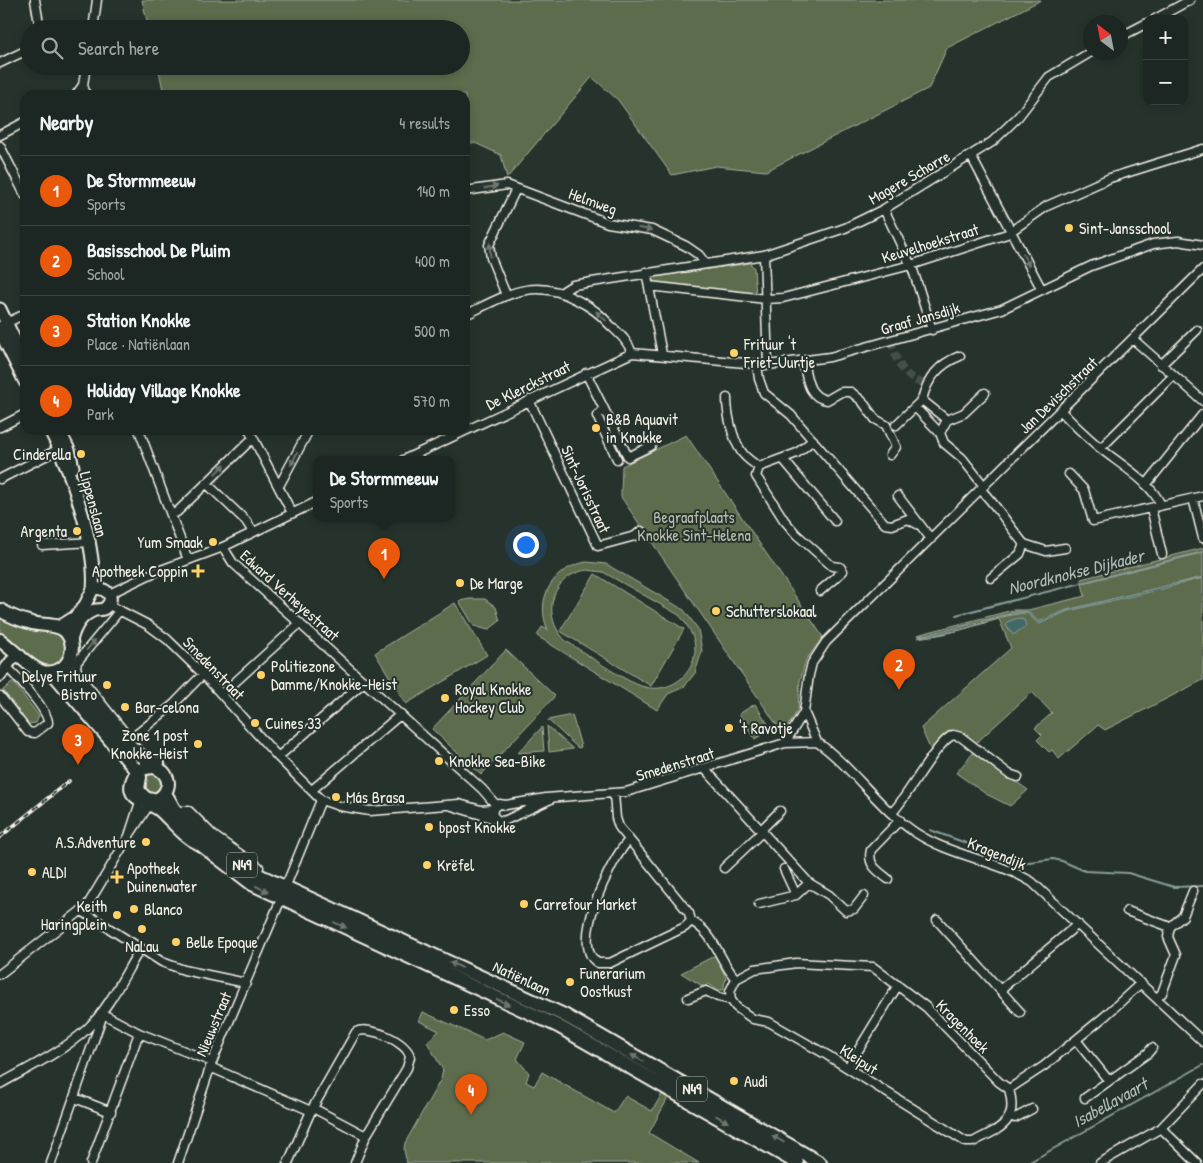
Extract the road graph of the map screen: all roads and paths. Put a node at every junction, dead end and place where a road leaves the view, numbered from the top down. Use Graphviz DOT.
graph roads {
  1 [pos="35,0"];
  2 [pos="97,0"];
  3 [pos="1190,0"];
  4 [pos="1162,15"];
  5 [pos="38,20"];
  6 [pos="94,20"];
  7 [pos="1143,25"];
  8 [pos="1128,33"];
  9 [pos="20,53"];
  10 [pos="1083,57"];
  11 [pos="0,63"];
  12 [pos="85,75"];
  13 [pos="83,85"];
  14 [pos="80,90"];
  15 [pos="84,90"];
  16 [pos="20,125"];
  17 [pos="0,135"];
  18 [pos="0,146"];
  19 [pos="1203,149"];
  20 [pos="971,156"];
  21 [pos="20,185"];
  22 [pos="516,189"];
  23 [pos="470,190"];
  24 [pos="884,209"];
  25 [pos="1011,230"];
  26 [pos="1203,244"];
  27 [pos="764,254"];
  28 [pos="704,263"];
  29 [pos="911,266"];
  30 [pos="1203,269"];
  31 [pos="646,272"];
  32 [pos="649,286"];
  33 [pos="1042,290"];
  34 [pos="562,292"];
  35 [pos="506,295"];
  36 [pos="766,299"];
  37 [pos="0,310"];
  38 [pos="470,313"];
  39 [pos="20,318"];
  40 [pos="932,330"];
  41 [pos="1197,330"];
  42 [pos="2,332"];
  43 [pos="1134,340"];
  44 [pos="632,352"];
  45 [pos="662,354"];
  46 [pos="20,355"];
  47 [pos="960,356"];
  48 [pos="802,361"];
  49 [pos="757,364"];
  50 [pos="768,364"];
  51 [pos="1161,365"];
  52 [pos="20,368"];
  53 [pos="586,373"];
  54 [pos="1173,376"];
  55 [pos="985,393"];
  56 [pos="727,398"];
  57 [pos="529,400"];
  58 [pos="922,400"];
  59 [pos="1203,401"];
  60 [pos="915,408"];
  61 [pos="603,410"];
  62 [pos="1061,411"];
  63 [pos="1203,414"];
  64 [pos="20,417"];
  65 [pos="947,420"];
  66 [pos="896,425"];
  67 [pos="886,426"];
  68 [pos="0,427"];
  69 [pos="470,428"];
  70 [pos="940,433"];
  71 [pos="60,435"];
  72 [pos="141,435"];
  73 [pos="252,435"];
  74 [pos="306,435"];
  75 [pos="456,435"];
  76 [pos="893,435"];
  77 [pos="253,438"];
  78 [pos="813,440"];
  79 [pos="651,446"];
  80 [pos="63,447"];
  81 [pos="1101,448"];
  82 [pos="890,455"];
  83 [pos="412,456"];
  84 [pos="618,459"];
  85 [pos="782,459"];
  86 [pos="758,467"];
  87 [pos="1069,474"];
  88 [pos="0,479"];
  89 [pos="206,483"];
  90 [pos="1146,485"];
  91 [pos="279,486"];
  92 [pos="983,488"];
  93 [pos="898,496"];
  94 [pos="1203,496"];
  95 [pos="1193,498"];
  96 [pos="313,504"];
  97 [pos="1161,505"];
  98 [pos="1151,508"];
  99 [pos="172,514"];
  100 [pos="292,514"];
  101 [pos="835,521"];
  102 [pos="918,524"];
  103 [pos="641,531"];
  104 [pos="253,532"];
  105 [pos="1203,538"];
  106 [pos="931,539"];
  107 [pos="90,542"];
  108 [pos="1024,544"];
  109 [pos="42,545"];
  110 [pos="223,547"];
  111 [pos="1066,548"];
  112 [pos="1162,554"];
  113 [pos="188,560"];
  114 [pos="991,578"];
  115 [pos="820,591"];
  116 [pos="103,594"];
  117 [pos="88,601"];
  118 [pos="0,610"];
  119 [pos="96,610"];
  120 [pos="120,610"];
  121 [pos="300,623"];
  122 [pos="59,627"];
  123 [pos="0,640"];
  124 [pos="71,641"];
  125 [pos="12,658"];
  126 [pos="65,666"];
  127 [pos="52,672"];
  128 [pos="203,674"];
  129 [pos="0,676"];
  130 [pos="364,681"];
  131 [pos="222,694"];
  132 [pos="0,696"];
  133 [pos="804,712"];
  134 [pos="400,714"];
  135 [pos="110,734"];
  136 [pos="129,741"];
  137 [pos="817,742"];
  138 [pos="785,743"];
  139 [pos="278,757"];
  140 [pos="139,770"];
  141 [pos="705,770"];
  142 [pos="1018,777"];
  143 [pos="312,790"];
  144 [pos="614,794"];
  145 [pos="551,799"];
  146 [pos="153,800"];
  147 [pos="321,800"];
  148 [pos="506,805"];
  149 [pos="452,806"];
  150 [pos="495,807"];
  151 [pos="183,811"];
  152 [pos="780,811"];
  153 [pos="892,813"];
  154 [pos="509,817"];
  155 [pos="495,819"];
  156 [pos="900,820"];
  157 [pos="762,831"];
  158 [pos="202,840"];
  159 [pos="629,840"];
  160 [pos="724,868"];
  161 [pos="784,869"];
  162 [pos="257,874"];
  163 [pos="888,878"];
  164 [pos="809,883"];
  165 [pos="1193,891"];
  166 [pos="283,893"];
  167 [pos="796,895"];
  168 [pos="864,896"];
  169 [pos="758,904"];
  170 [pos="82,911"];
  171 [pos="1127,911"];
  172 [pos="937,920"];
  173 [pos="691,921"];
  174 [pos="1078,924"];
  175 [pos="1170,928"];
  176 [pos="140,949"];
  177 [pos="0,974"];
  178 [pos="736,979"];
  179 [pos="246,983"];
  180 [pos="1141,983"];
  181 [pos="898,985"];
  182 [pos="1001,989"];
  183 [pos="688,998"];
  184 [pos="1157,998"];
  185 [pos="731,1000"];
  186 [pos="1020,1012"];
  187 [pos="101,1013"];
  188 [pos="139,1033"];
  189 [pos="1076,1040"];
  190 [pos="1203,1042"];
  191 [pos="1152,1048"];
  192 [pos="211,1065"];
  193 [pos="848,1067"];
  194 [pos="1109,1081"];
  195 [pos="0,1084"];
  196 [pos="1203,1084"];
  197 [pos="1009,1089"];
  198 [pos="75,1098"];
  199 [pos="1085,1098"];
  200 [pos="312,1110"];
  201 [pos="1032,1110"];
  202 [pos="111,1112"];
  203 [pos="1011,1116"];
  204 [pos="1161,1128"];
  205 [pos="366,1136"];
  206 [pos="51,1163"];
  207 [pos="91,1163"];
  208 [pos="178,1163"];
  209 [pos="288,1163"];
  210 [pos="355,1163"];
  211 [pos="797,1163"];
  212 [pos="820,1163"];
  213 [pos="1100,1163"];
  214 [pos="1197,1163"];
  1 -- 5 [label="street"];
  2 -- 6 [label="street"];
  3 -- 4 [label="street"];
  7 -- 8 [label="street"];
  9 -- 11 [label="street"];
  10 -- 20 [label="street, Magere Schorre"];
  12 -- 13 [label="street"];
  13 -- 14 [label="street"];
  13 -- 15 [label="street"];
  16 -- 17 [label="street"];
  18 -- 21 [label="street"];
  19 -- 25 [label="street, Keuvelhoekstraat"];
  20 -- 24 [label="street, Magere Schorre"];
  20 -- 25 [label="street"];
  23 -- 22 [label="street, Helmweg, one-way"];
  22 -- 28 [label="street, Helmweg, one-way"];
  35 -- 22 [label="street, one-way"];
  24 -- 27 [label="street, Magere Schorre"];
  24 -- 29 [label="street"];
  25 -- 29 [label="street, Keuvelhoekstraat"];
  25 -- 33 [label="street, one-way"];
  26 -- 33 [label="street, Graaf Jansdijk"];
  27 -- 28 [label="street, Magere Schorre"];
  27 -- 36 [label="street"];
  28 -- 31 [label="street, Magere Schorre"];
  29 -- 36 [label="street, Keuvelhoekstraat"];
  29 -- 40 [label="street"];
  30 -- 43 [label="street, Jan Devischstraat"];
  31 -- 32 [label="street"];
  31 -- 34 [label="street, Magere Schorre"];
  32 -- 36 [label="street, Keuvelhoekstraat"];
  32 -- 45 [label="street"];
  33 -- 40 [label="street, Graaf Jansdijk"];
  34 -- 35 [label="street"];
  44 -- 34 [label="street, one-way"];
  35 -- 38 [label="street"];
  36 -- 50 [label="street"];
  37 -- 42 [label="main road"];
  39 -- 42 [label="street"];
  40 -- 48 [label="street, Graaf Jansdijk"];
  41 -- 51 [label="street"];
  42 -- 46 [label="main road"];
  42 -- 52 [label="main road"];
  43 -- 51 [label="street"];
  43 -- 62 [label="street, Jan Devischstraat"];
  44 -- 45 [label="street, Graaf Jansdijk"];
  44 -- 53 [label="street, De Klerckstraat"];
  45 -- 49 [label="street, Graaf Jansdijk"];
  47 -- 58 [label="street"];
  48 -- 50 [label="street, Graaf Jansdijk"];
  48 -- 67 [label="street"];
  49 -- 50 [label="street, Graaf Jansdijk"];
  49 -- 78 [label="street"];
  51 -- 54 [label="street"];
  53 -- 57 [label="street, De Klerckstraat"];
  53 -- 61 [label="street"];
  54 -- 59 [label="street"];
  54 -- 81 [label="street"];
  55 -- 65 [label="street"];
  56 -- 86 [label="street"];
  57 -- 69 [label="street, De Klerckstraat"];
  57 -- 103 [label="street, Sint-Jorisstraat"];
  58 -- 60 [label="street"];
  58 -- 65 [label="street"];
  60 -- 66 [label="street"];
  60 -- 70 [label="street"];
  61 -- 79 [label="street"];
  61 -- 84 [label="street"];
  62 -- 81 [label="street"];
  62 -- 92 [label="street, Jan Devischstraat"];
  63 -- 90 [label="street"];
  64 -- 68 [label="street"];
  65 -- 70 [label="street"];
  66 -- 67 [label="street"];
  66 -- 76 [label="street"];
  67 -- 76 [label="street"];
  70 -- 92 [label="street"];
  71 -- 80 [label="main road, Lippenslaan"];
  72 -- 99 [label="street"];
  73 -- 77 [label="street"];
  74 -- 91 [label="street, one-way"];
  75 -- 83 [label="street, De Klerckstraat"];
  76 -- 82 [label="street"];
  89 -- 77 [label="street, one-way"];
  77 -- 91 [label="street"];
  78 -- 85 [label="street"];
  78 -- 102 [label="street"];
  80 -- 88 [label="street"];
  80 -- 107 [label="main road, Lippenslaan"];
  81 -- 90 [label="street"];
  85 -- 86 [label="street"];
  85 -- 101 [label="street"];
  86 -- 115 [label="street"];
  87 -- 98 [label="street"];
  89 -- 99 [label="street"];
  89 -- 104 [label="street"];
  90 -- 97 [label="street"];
  91 -- 100 [label="street"];
  92 -- 106 [label="street, Jan Devischstraat"];
  92 -- 108 [label="street"];
  93 -- 102 [label="street"];
  94 -- 95 [label="street"];
  95 -- 97 [label="street"];
  95 -- 105 [label="street"];
  96 -- 100 [label="street"];
  97 -- 98 [label="street"];
  98 -- 112 [label="street"];
  99 -- 113 [label="street"];
  100 -- 104 [label="street"];
  102 -- 106 [label="street"];
  104 -- 110 [label="street"];
  106 -- 133 [label="street, Jan Devischstraat"];
  107 -- 109 [label="street"];
  107 -- 116 [label="main road, Lippenslaan"];
  108 -- 111 [label="street"];
  108 -- 114 [label="street"];
  110 -- 113 [label="street"];
  110 -- 121 [label="street, Edward Verheyestraat"];
  113 -- 116 [label="street"];
  116 -- 117 [label="main road"];
  116 -- 119 [label="main road"];
  116 -- 120 [label="street, Smedenstraat"];
  117 -- 119 [label="main road"];
  117 -- 122 [label="main road"];
  118 -- 122 [label="main road"];
  119 -- 124 [label="main road"];
  120 -- 128 [label="street, Smedenstraat"];
  136 -- 120 [label="street, one-way"];
  121 -- 130 [label="street, Edward Verheyestraat"];
  121 -- 131 [label="street"];
  122 -- 124 [label="main road"];
  123 -- 125 [label="main road, N49"];
  124 -- 126 [label="main road"];
  125 -- 127 [label="main road, N49"];
  125 -- 129 [label="street"];
  125 -- 132 [label="street"];
  126 -- 127 [label="main road"];
  126 -- 135 [label="main road, Natiënlaan / N49"];
  127 -- 135 [label="main road, Natiënlaan / N49"];
  128 -- 131 [label="street, Smedenstraat"];
  128 -- 136 [label="street"];
  130 -- 134 [label="street, Edward Verheyestraat"];
  130 -- 139 [label="street"];
  131 -- 139 [label="street, Smedenstraat"];
  133 -- 137 [label="street, Kragendijk"];
  133 -- 138 [label="street, Jan Devischstraat"];
  134 -- 143 [label="street"];
  134 -- 150 [label="street, Edward Verheyestraat"];
  135 -- 136 [label="main road, Natiënlaan / N49"];
  135 -- 140 [label="main road, Natiënlaan / N49"];
  136 -- 140 [label="main road, Natiënlaan / N49"];
  137 -- 138 [label="street, Smedenstraat"];
  137 -- 153 [label="street, Kragendijk"];
  138 -- 141 [label="street, Smedenstraat"];
  139 -- 143 [label="street, Smedenstraat"];
  140 -- 146 [label="main road, Natiënlaan / N49"];
  140 -- 146 [label="main road, Natiënlaan / N49"];
  140 -- 151 [label="main road, N49"];
  141 -- 144 [label="street, Smedenstraat"];
  141 -- 157 [label="street"];
  142 -- 153 [label="street"];
  143 -- 147 [label="street, Smedenstraat"];
  144 -- 145 [label="street, Smedenstraat"];
  144 -- 159 [label="street"];
  145 -- 148 [label="street, Smedenstraat"];
  145 -- 154 [label="street, Smedenstraat"];
  146 -- 158 [label="main road, Natiënlaan / N49"];
  146 -- 170 [label="street"];
  147 -- 149 [label="street"];
  147 -- 166 [label="street, Nieuwstraat"];
  148 -- 150 [label="street"];
  148 -- 154 [label="street"];
  149 -- 150 [label="street"];
  149 -- 155 [label="street"];
  150 -- 155 [label="street"];
  151 -- 158 [label="main road, Natiënlaan / N49"];
  151 -- 162 [label="street"];
  152 -- 157 [label="street"];
  153 -- 156 [label="street, Kragendijk"];
  154 -- 155 [label="street"];
  156 -- 163 [label="street"];
  156 -- 174 [label="street, Kragendijk"];
  157 -- 160 [label="street"];
  157 -- 164 [label="street"];
  158 -- 162 [label="main road, Natiënlaan / N49"];
  158 -- 166 [label="main road, Natiënlaan / N49, one-way"];
  159 -- 173 [label="street"];
  159 -- 173 [label="street"];
  161 -- 167 [label="street"];
  162 -- 166 [label="main road, Natiënlaan / N49"];
  164 -- 167 [label="street"];
  164 -- 168 [label="street"];
  165 -- 175 [label="street"];
  166 -- 179 [label="street, Nieuwstraat"];
  166 -- 211 [label="main road, Natiënlaan / N49, one-way"];
  212 -- 166 [label="main road, Natiënlaan / N49, one-way"];
  167 -- 169 [label="street"];
  170 -- 176 [label="street"];
  170 -- 177 [label="street"];
  171 -- 175 [label="street"];
  172 -- 182 [label="street"];
  173 -- 178 [label="street"];
  174 -- 180 [label="street, Kragendijk"];
  174 -- 182 [label="street"];
  175 -- 184 [label="street"];
  176 -- 179 [label="street"];
  176 -- 187 [label="street"];
  178 -- 181 [label="street, Kragenhoek"];
  178 -- 185 [label="street"];
  179 -- 192 [label="street, Nieuwstraat"];
  180 -- 184 [label="street, Kragendijk"];
  180 -- 189 [label="street"];
  181 -- 193 [label="street"];
  181 -- 197 [label="street, Kragenhoek"];
  182 -- 186 [label="street"];
  183 -- 185 [label="street, Kleiput"];
  184 -- 190 [label="street, Kragendijk"];
  185 -- 193 [label="street, Kleiput"];
  187 -- 188 [label="street"];
  187 -- 195 [label="street"];
  187 -- 198 [label="street"];
  188 -- 192 [label="street"];
  188 -- 202 [label="street"];
  189 -- 194 [label="street"];
  189 -- 197 [label="street"];
  191 -- 194 [label="street"];
  192 -- 200 [label="street"];
  192 -- 208 [label="street, Nieuwstraat"];
  193 -- 203 [label="street, Kleiput"];
  194 -- 199 [label="street"];
  196 -- 204 [label="street"];
  197 -- 203 [label="street"];
  198 -- 202 [label="street"];
  198 -- 206 [label="street"];
  200 -- 205 [label="street"];
  200 -- 205 [label="street"];
  200 -- 209 [label="street"];
  201 -- 203 [label="street, Kleiput"];
  202 -- 207 [label="street"];
  204 -- 213 [label="street"];
  204 -- 214 [label="street"];
  205 -- 210 [label="street"];
}
